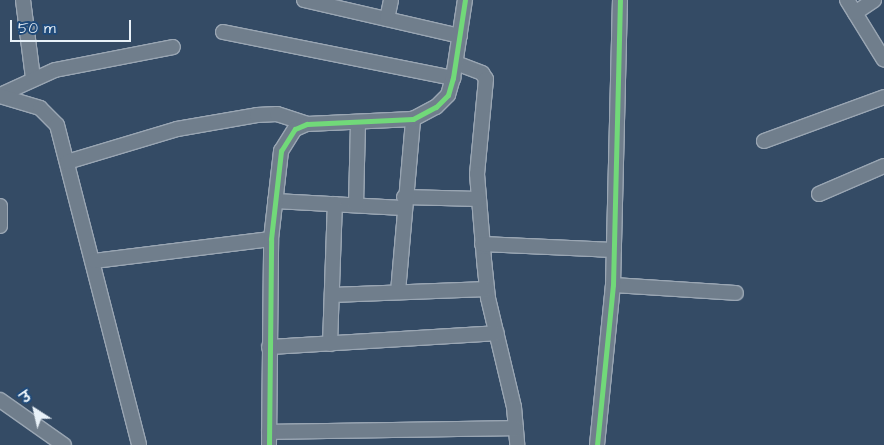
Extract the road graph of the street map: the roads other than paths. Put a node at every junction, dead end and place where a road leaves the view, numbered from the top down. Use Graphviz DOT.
graph roads {
  1 [pos="23,0"];
  2 [pos="304,0"];
  3 [pos="391,0"];
  4 [pos="464,0"];
  5 [pos="620,0"];
  6 [pos="847,0"];
  7 [pos="874,0"];
  8 [pos="855,13"];
  9 [pos="387,18"];
  10 [pos="223,32"];
  11 [pos="460,36"];
  12 [pos="173,47"];
  13 [pos="884,60"];
  14 [pos="456,63"];
  15 [pos="33,78"];
  16 [pos="453,78"];
  17 [pos="0,95"];
  18 [pos="884,97"];
  19 [pos="413,119"];
  20 [pos="358,122"];
  21 [pos="307,124"];
  22 [pos="764,141"];
  23 [pos="67,162"];
  24 [pos="884,166"];
  25 [pos="819,194"];
  26 [pos="479,198"];
  27 [pos="275,201"];
  28 [pos="403,202"];
  29 [pos="335,204"];
  30 [pos="356,205"];
  31 [pos="0,206"];
  32 [pos="0,226"];
  33 [pos="270,239"];
  34 [pos="482,244"];
  35 [pos="614,250"];
  36 [pos="94,261"];
  37 [pos="613,285"];
  38 [pos="487,289"];
  39 [pos="398,292"];
  40 [pos="736,293"];
  41 [pos="332,295"];
  42 [pos="497,333"];
  43 [pos="330,344"];
  44 [pos="269,346"];
  45 [pos="0,400"];
  46 [pos="516,428"];
  47 [pos="269,438"];
  48 [pos="64,445"];
  49 [pos="139,445"];
  50 [pos="517,445"];
  51 [pos="597,445"];
  1 -- 15 [label="street"];
  2 -- 9 [label="street"];
  3 -- 9 [label="street"];
  4 -- 11 [label="street"];
  5 -- 35 [label="street"];
  6 -- 8 [label="street"];
  7 -- 8 [label="street"];
  8 -- 13 [label="street"];
  9 -- 11 [label="street"];
  10 -- 16 [label="street"];
  11 -- 14 [label="street"];
  12 -- 15 [label="street"];
  14 -- 16 [label="street"];
  14 -- 26 [label="street"];
  15 -- 17 [label="street"];
  16 -- 19 [label="street"];
  17 -- 23 [label="street"];
  18 -- 22 [label="street"];
  19 -- 20 [label="street"];
  19 -- 28 [label="street"];
  20 -- 21 [label="street"];
  20 -- 30 [label="street"];
  21 -- 23 [label="street"];
  21 -- 27 [label="street"];
  23 -- 36 [label="street"];
  24 -- 25 [label="street"];
  26 -- 28 [label="street"];
  26 -- 34 [label="street"];
  27 -- 29 [label="street"];
  27 -- 33 [label="street"];
  28 -- 30 [label="street"];
  28 -- 39 [label="street"];
  29 -- 30 [label="street"];
  29 -- 41 [label="street"];
  31 -- 32 [label="street"];
  33 -- 36 [label="street"];
  33 -- 44 [label="street"];
  34 -- 35 [label="street"];
  34 -- 38 [label="street"];
  35 -- 37 [label="street"];
  36 -- 49 [label="street"];
  37 -- 40 [label="street"];
  37 -- 51 [label="street"];
  38 -- 39 [label="street"];
  38 -- 42 [label="street"];
  39 -- 41 [label="street"];
  41 -- 43 [label="street"];
  42 -- 43 [label="street"];
  42 -- 46 [label="street"];
  43 -- 44 [label="street"];
  44 -- 47 [label="street"];
  45 -- 48 [label="street"];
  46 -- 47 [label="street"];
  46 -- 50 [label="street"];
}
